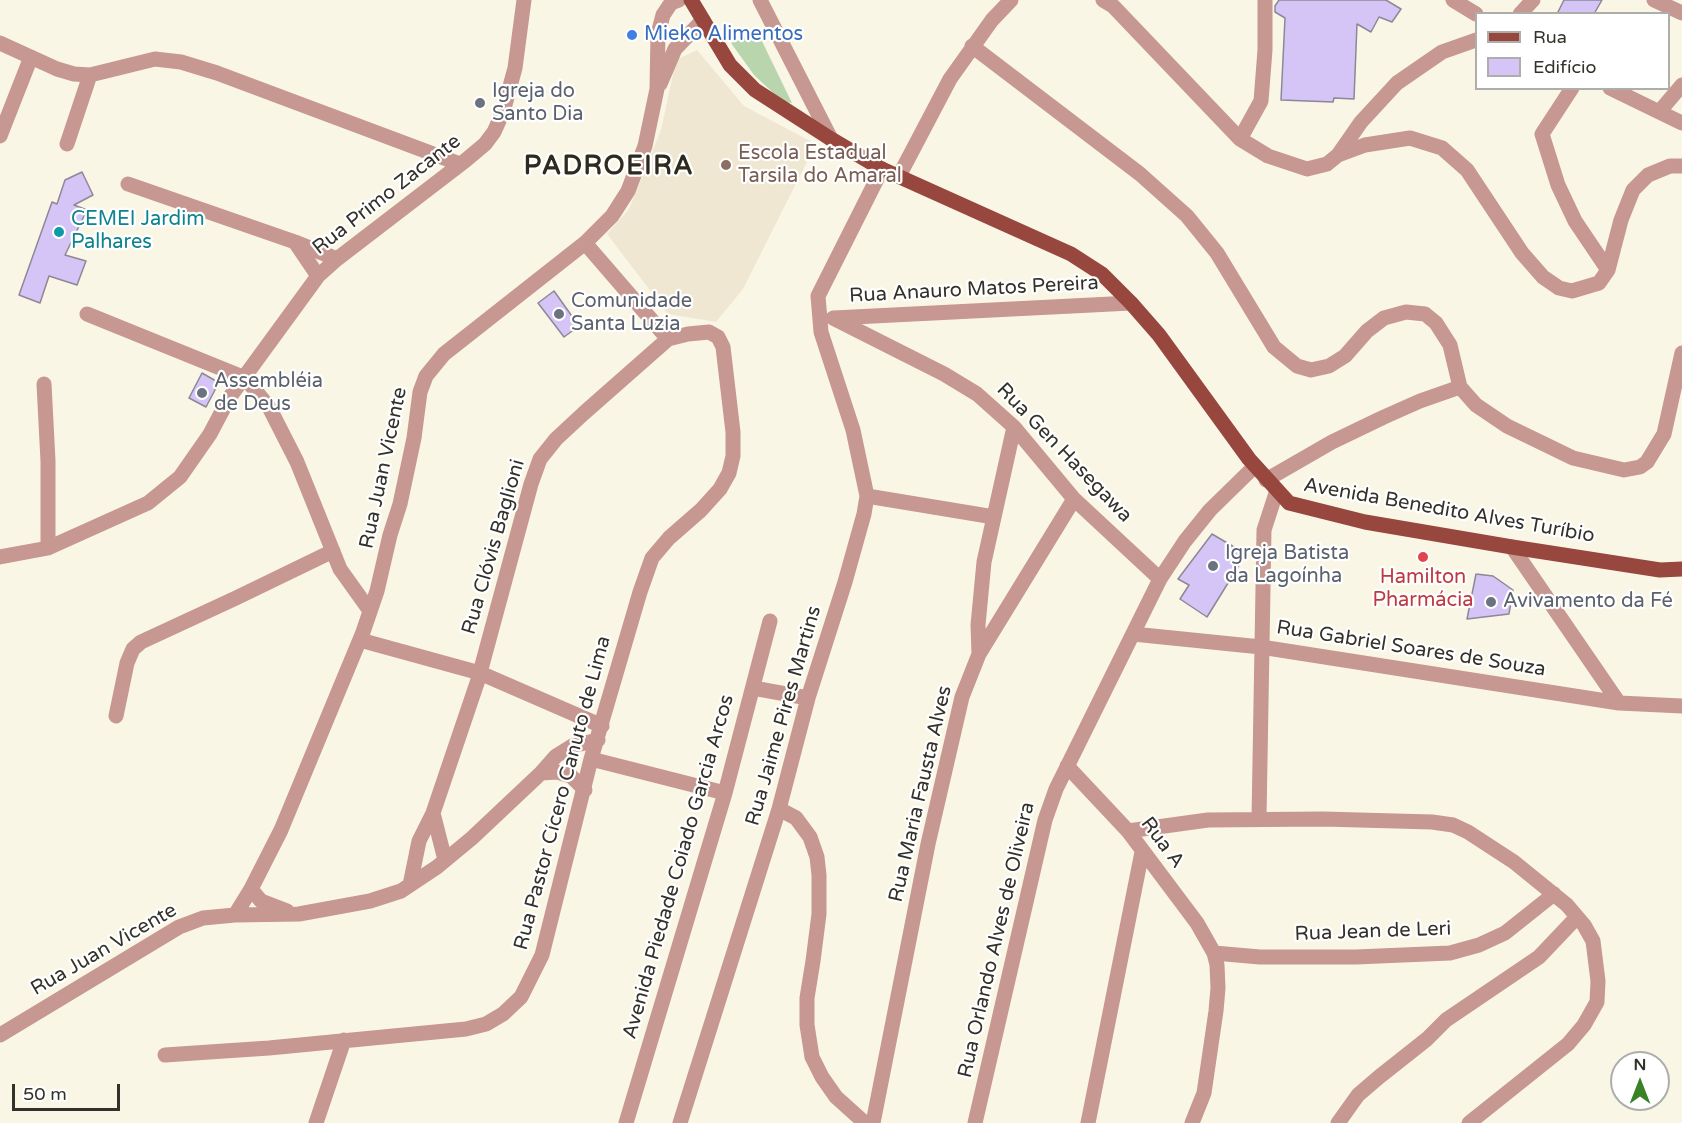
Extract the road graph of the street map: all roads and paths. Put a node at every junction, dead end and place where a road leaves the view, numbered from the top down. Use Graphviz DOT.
graph roads {
  1 [pos="524,0"];
  2 [pos="679,0"];
  3 [pos="691,0"];
  4 [pos="760,0"];
  5 [pos="1011,0"];
  6 [pos="1103,0"];
  7 [pos="1265,0"];
  8 [pos="1453,0"];
  9 [pos="1533,0"];
  10 [pos="1654,0"];
  11 [pos="1522,12"];
  12 [pos="1475,13"];
  13 [pos="1682,13"];
  14 [pos="703,20"];
  15 [pos="1475,40"];
  16 [pos="0,43"];
  17 [pos="972,46"];
  18 [pos="31,57"];
  19 [pos="90,75"];
  20 [pos="1682,85"];
  21 [pos="657,89"];
  22 [pos="1571,90"];
  23 [pos="1614,90"];
  24 [pos="1659,112"];
  25 [pos="1682,123"];
  26 [pos="0,136"];
  27 [pos="831,139"];
  28 [pos="1240,139"];
  29 [pos="68,144"];
  30 [pos="1338,155"];
  31 [pos="460,165"];
  32 [pos="1682,166"];
  33 [pos="882,169"];
  34 [pos="899,176"];
  35 [pos="128,184"];
  36 [pos="295,242"];
  37 [pos="585,243"];
  38 [pos="337,259"];
  39 [pos="1608,270"];
  40 [pos="318,276"];
  41 [pos="1131,303"];
  42 [pos="87,315"];
  43 [pos="827,318"];
  44 [pos="668,339"];
  45 [pos="1682,352"];
  46 [pos="245,378"];
  47 [pos="44,384"];
  48 [pos="1460,387"];
  49 [pos="1014,427"];
  50 [pos="1255,466"];
  51 [pos="1271,485"];
  52 [pos="867,496"];
  53 [pos="1074,498"];
  54 [pos="994,517"];
  55 [pos="1512,547"];
  56 [pos="48,548"];
  57 [pos="333,551"];
  58 [pos="0,557"];
  59 [pos="1682,568"];
  60 [pos="1160,579"];
  61 [pos="370,611"];
  62 [pos="770,621"];
  63 [pos="1133,633"];
  64 [pos="360,640"];
  65 [pos="1261,647"];
  66 [pos="979,654"];
  67 [pos="480,673"];
  68 [pos="753,688"];
  69 [pos="808,698"];
  70 [pos="1619,703"];
  71 [pos="1682,706"];
  72 [pos="116,716"];
  73 [pos="600,733"];
  74 [pos="591,759"];
  75 [pos="1067,766"];
  76 [pos="541,773"];
  77 [pos="585,790"];
  78 [pos="725,793"];
  79 [pos="779,809"];
  80 [pos="433,813"];
  81 [pos="1259,819"];
  82 [pos="1128,831"];
  83 [pos="1142,852"];
  84 [pos="445,860"];
  85 [pos="410,885"];
  86 [pos="251,889"];
  87 [pos="1554,894"];
  88 [pos="299,914"];
  89 [pos="234,915"];
  90 [pos="1577,917"];
  91 [pos="1214,953"];
  92 [pos="0,1035"];
  93 [pos="344,1040"];
  94 [pos="165,1055"];
  95 [pos="316,1123"];
  96 [pos="626,1123"];
  97 [pos="680,1123"];
  98 [pos="866,1123"];
  99 [pos="873,1123"];
  100 [pos="975,1123"];
  101 [pos="1089,1123"];
  102 [pos="1192,1123"];
  103 [pos="1338,1123"];
  104 [pos="1469,1123"];
  1 -- 31 [label="street, Rua Primo Zacante"];
  2 -- 21 [label="street, Rua Juan Vicente"];
  3 -- 14 [label="main road, Avenida Benedito Alves Turíbio"];
  4 -- 27 [label="street"];
  5 -- 17 [label="street"];
  6 -- 28 [label="street"];
  7 -- 28 [label="street"];
  8 -- 12 [label="street"];
  9 -- 11 [label="street"];
  10 -- 13 [label="street"];
  14 -- 21 [label="street, Rua Juan Vicente"];
  14 -- 27 [label="main road, Avenida Benedito Alves Turíbio"];
  15 -- 30 [label="street"];
  16 -- 18 [label="street"];
  17 -- 34 [label="street"];
  17 -- 48 [label="street"];
  18 -- 19 [label="street"];
  18 -- 26 [label="street"];
  19 -- 29 [label="street"];
  19 -- 31 [label="street"];
  20 -- 24 [label="street"];
  21 -- 37 [label="street, Rua Juan Vicente"];
  22 -- 39 [label="street"];
  23 -- 24 [label="street"];
  24 -- 25 [label="street"];
  27 -- 33 [label="main road, Avenida Benedito Alves Turíbio"];
  28 -- 30 [label="street"];
  30 -- 39 [label="street"];
  31 -- 38 [label="street, Rua Primo Zacante"];
  32 -- 39 [label="street"];
  33 -- 34 [label="main road, Avenida Benedito Alves Turíbio"];
  33 -- 43 [label="street, Rua Jaime Pires Martins"];
  34 -- 41 [label="main road, Avenida Benedito Alves Turíbio"];
  35 -- 36 [label="street"];
  36 -- 38 [label="street"];
  36 -- 40 [label="street"];
  37 -- 44 [label="street"];
  37 -- 61 [label="street, Rua Juan Vicente"];
  38 -- 40 [label="street, Rua Primo Zacante"];
  40 -- 46 [label="street, Rua Primo Zacante"];
  41 -- 43 [label="street, Rua Anauro Matos Pereira"];
  41 -- 50 [label="main road, Avenida Benedito Alves Turíbio"];
  42 -- 46 [label="street"];
  43 -- 49 [label="street, Rua Gen Hasegawa"];
  43 -- 52 [label="street, Rua Jaime Pires Martins"];
  44 -- 67 [label="street, Rua Clóvis Baglioni"];
  44 -- 73 [label="street, Rua Pastor Cícero Canuto de Lima"];
  45 -- 48 [label="street"];
  46 -- 56 [label="street, Rua Primo Zacante"];
  46 -- 57 [label="street"];
  47 -- 56 [label="street"];
  48 -- 51 [label="street"];
  49 -- 53 [label="street, Rua Gen Hasegawa"];
  49 -- 54 [label="street"];
  50 -- 51 [label="main road, Avenida Benedito Alves Turíbio"];
  50 -- 60 [label="street, Rua Orlando Alves de Oliveira"];
  51 -- 55 [label="main road, Avenida Benedito Alves Turíbio"];
  51 -- 65 [label="street"];
  52 -- 54 [label="street"];
  52 -- 69 [label="street, Rua Jaime Pires Martins"];
  53 -- 60 [label="street, Rua Gen Hasegawa"];
  53 -- 66 [label="street, Rua Maria Fausta Alves"];
  54 -- 66 [label="street"];
  55 -- 59 [label="main road, Avenida Benedito Alves Turíbio"];
  55 -- 70 [label="street"];
  56 -- 58 [label="street, Rua Primo Zacante"];
  57 -- 61 [label="street"];
  57 -- 72 [label="street"];
  60 -- 63 [label="street, Rua Orlando Alves de Oliveira"];
  61 -- 64 [label="street, Rua Juan Vicente"];
  62 -- 68 [label="street, Avenida Piedade Coiado Garcia Arcos"];
  63 -- 65 [label="street, Rua Gabriel Soares de Souza"];
  63 -- 75 [label="street, Rua Orlando Alves de Oliveira"];
  64 -- 67 [label="street"];
  64 -- 86 [label="street, Rua Juan Vicente"];
  65 -- 70 [label="street, Rua Gabriel Soares de Souza"];
  65 -- 81 [label="street"];
  66 -- 99 [label="street, Rua Maria Fausta Alves"];
  67 -- 73 [label="street"];
  67 -- 80 [label="street, Rua Clóvis Baglioni"];
  68 -- 69 [label="street"];
  68 -- 78 [label="street, Avenida Piedade Coiado Garcia Arcos"];
  69 -- 79 [label="street, Rua Jaime Pires Martins"];
  70 -- 71 [label="street, Rua Gabriel Soares de Souza"];
  73 -- 74 [label="street, Rua Pastor Cícero Canuto de Lima"];
  73 -- 76 [label="street, Rua Juan Vicente"];
  74 -- 77 [label="street, Rua Pastor Cícero Canuto de Lima"];
  74 -- 78 [label="street"];
  75 -- 82 [label="street, Rua A"];
  75 -- 100 [label="street, Rua Orlando Alves de Oliveira"];
  76 -- 77 [label="street"];
  76 -- 84 [label="street, Rua Juan Vicente"];
  77 -- 93 [label="street, Rua Pastor Cícero Canuto de Lima"];
  78 -- 96 [label="street, Avenida Piedade Coiado Garcia Arcos"];
  79 -- 97 [label="street, Rua Jaime Pires Martins"];
  79 -- 98 [label="street"];
  80 -- 84 [label="street"];
  80 -- 85 [label="street, Rua Clóvis Baglioni"];
  81 -- 82 [label="street"];
  81 -- 87 [label="street"];
  82 -- 83 [label="street, Rua A"];
  83 -- 91 [label="street, Rua A"];
  83 -- 101 [label="street"];
  84 -- 85 [label="street, Rua Juan Vicente"];
  85 -- 88 [label="street, Rua Juan Vicente"];
  86 -- 88 [label="street"];
  86 -- 89 [label="street, Rua Juan Vicente"];
  87 -- 90 [label="street"];
  87 -- 91 [label="street, Rua Jean de Leri"];
  88 -- 89 [label="street, Rua Juan Vicente"];
  89 -- 92 [label="street, Rua Juan Vicente"];
  90 -- 103 [label="street"];
  90 -- 104 [label="street"];
  91 -- 102 [label="street"];
  93 -- 94 [label="street, Rua Pastor Cícero Canuto de Lima"];
  93 -- 95 [label="street"];
}
